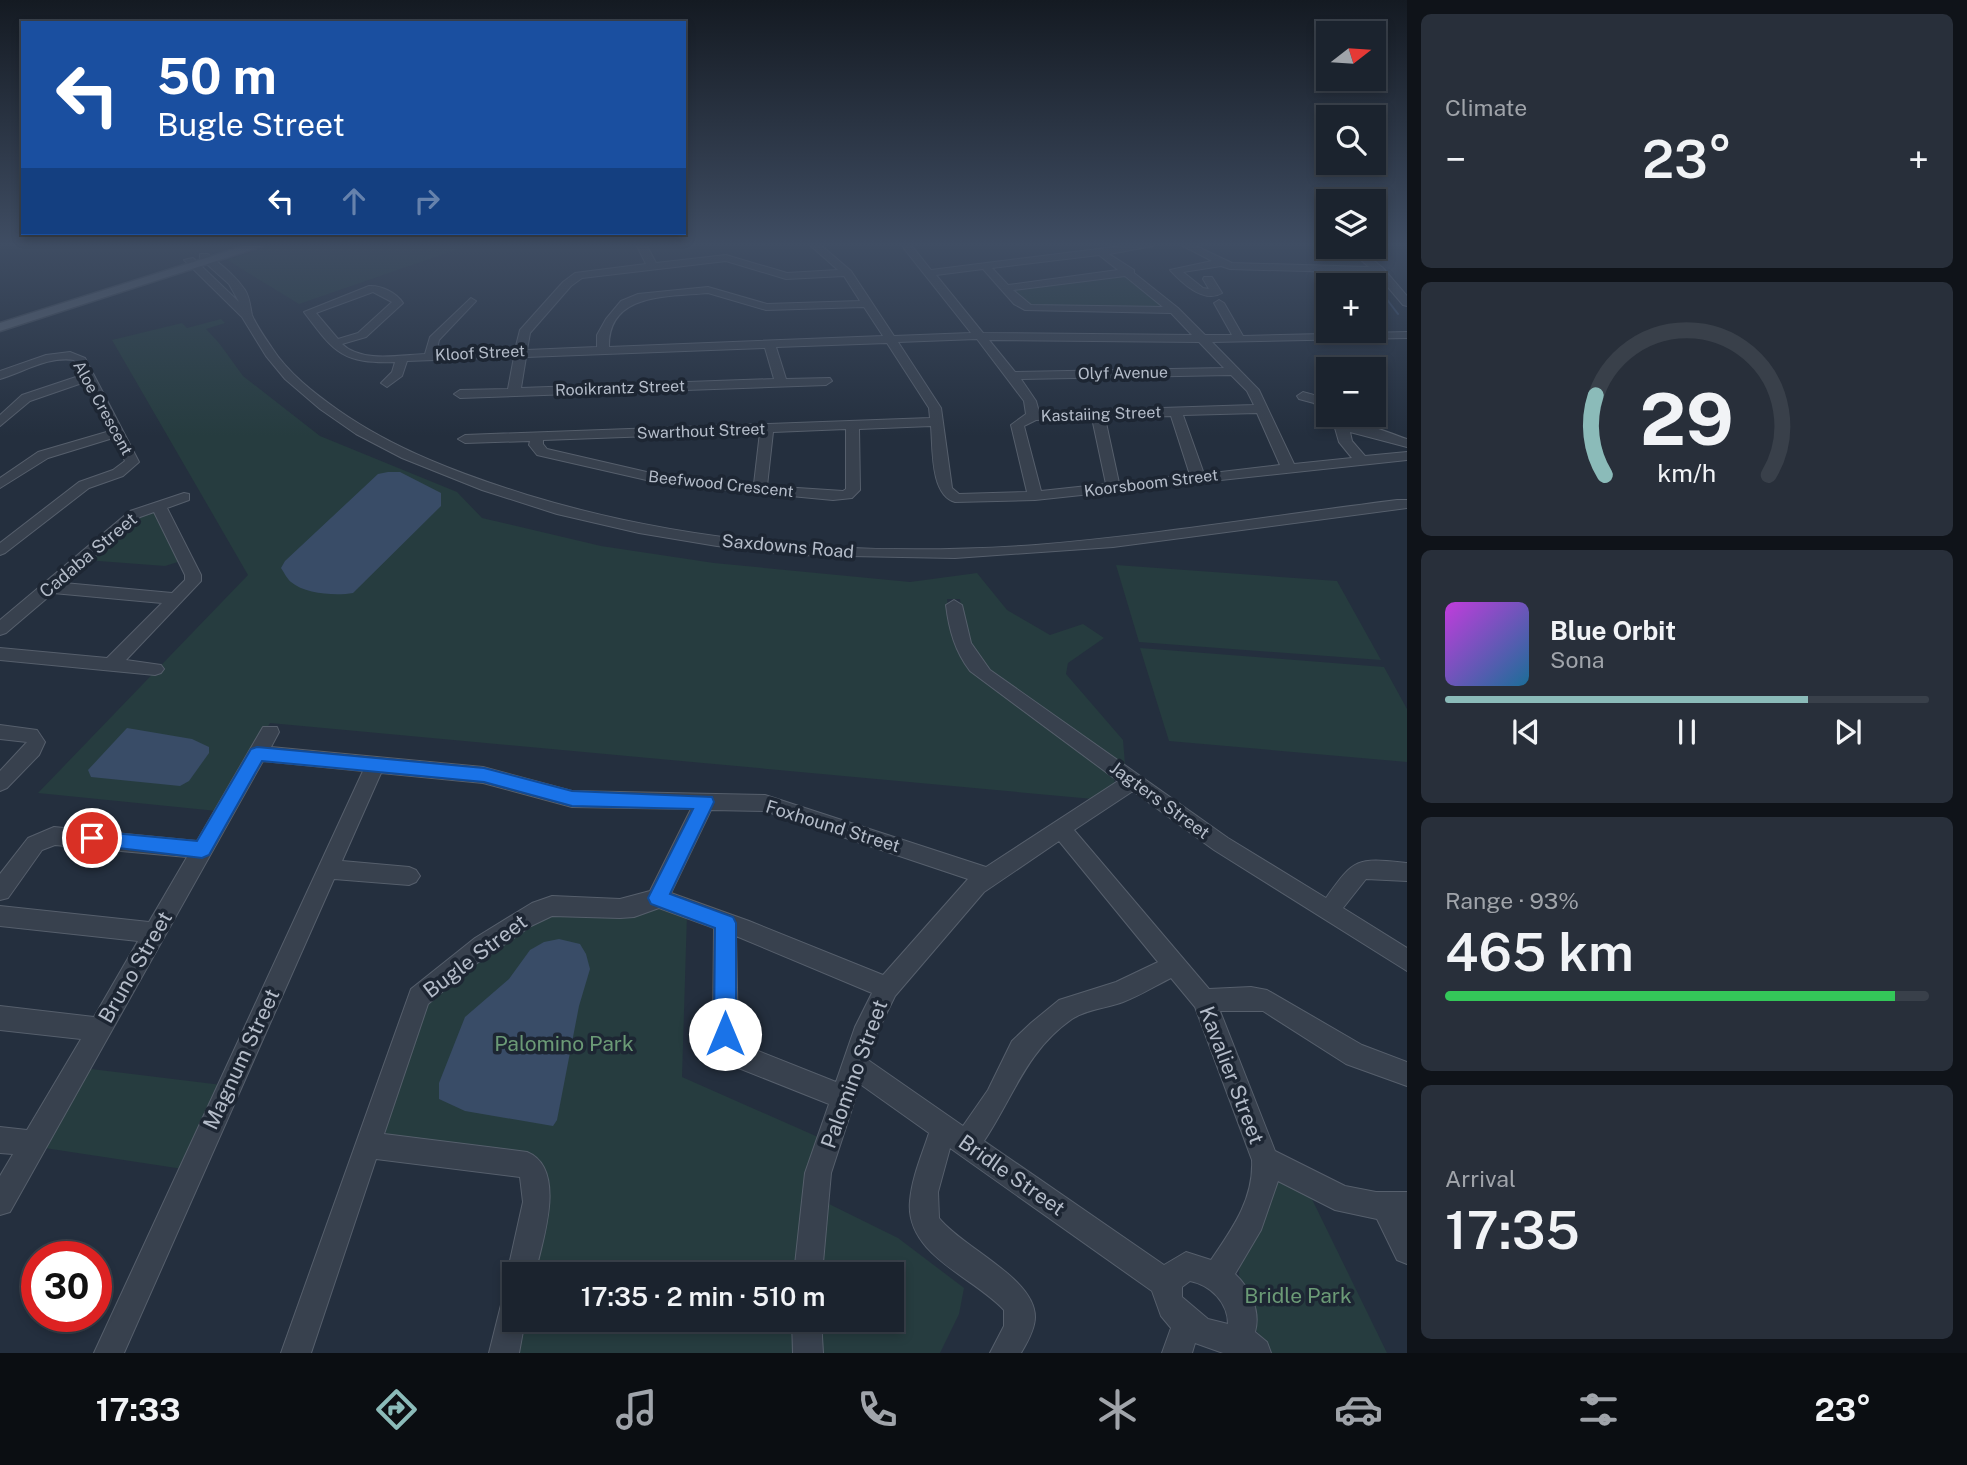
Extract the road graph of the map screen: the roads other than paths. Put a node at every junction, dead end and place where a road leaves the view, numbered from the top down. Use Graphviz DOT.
graph roads {
  1 [pos="25,309"];
  2 [pos="54,309"];
  3 [pos="241,309"];
  4 [pos="312,309"];
  5 [pos="393,309"];
  6 [pos="463,309"];
  7 [pos="545,309"];
  8 [pos="620,309"];
  9 [pos="871,309"];
  10 [pos="957,309"];
  11 [pos="1112,309"];
  12 [pos="1223,309"];
  13 [pos="1174,310"];
  14 [pos="0,316"];
  15 [pos="0,328"];
  16 [pos="978,336"];
  17 [pos="1403,337"];
  18 [pos="890,338"];
  19 [pos="1203,338"];
  20 [pos="1239,338"];
  21 [pos="769,343"];
  22 [pos="335,344"];
  23 [pos="603,348"];
  24 [pos="519,351"];
  25 [pos="430,355"];
  26 [pos="402,357"];
  27 [pos="1234,371"];
  28 [pos="0,375"];
  29 [pos="1012,376"];
  30 [pos="88,377"];
  31 [pos="826,381"];
  32 [pos="387,383"];
  33 [pos="781,383"];
  34 [pos="514,392"];
  35 [pos="460,394"];
  36 [pos="1303,396"];
  37 [pos="1316,399"];
  38 [pos="1261,409"];
  39 [pos="1176,412"];
  40 [pos="1098,415"];
  41 [pos="1033,416"];
  42 [pos="0,422"];
  43 [pos="937,422"];
  44 [pos="852,425"];
  45 [pos="766,428"];
  46 [pos="1342,428"];
  47 [pos="117,433"];
  48 [pos="537,437"];
  49 [pos="465,439"];
  50 [pos="1407,443"];
  51 [pos="1407,456"];
  52 [pos="1361,460"];
  53 [pos="1288,467"];
  54 [pos="0,472"];
  55 [pos="16,472"];
  56 [pos="1198,477"];
  57 [pos="0,484"];
  58 [pos="1113,486"];
  59 [pos="760,489"];
  60 [pos="1035,496"];
  61 [pos="184,497"];
  62 [pos="1403,503"];
  63 [pos="158,505"];
  64 [pos="0,550"];
  65 [pos="49,587"];
  66 [pos="177,599"];
  67 [pos="954,605"];
  68 [pos="0,629"];
  69 [pos="0,654"];
  70 [pos="111,665"];
  71 [pos="155,669"];
  72 [pos="0,732"];
  73 [pos="270,732"];
  74 [pos="257,753"];
  75 [pos="375,765"];
  76 [pos="1133,781"];
  77 [pos="0,783"];
  78 [pos="705,802"];
  79 [pos="1060,828"];
  80 [pos="202,850"];
  81 [pos="329,869"];
  82 [pos="1407,872"];
  83 [pos="409,877"];
  84 [pos="988,877"];
  85 [pos="0,891"];
  86 [pos="658,898"];
  87 [pos="1328,912"];
  88 [pos="0,916"];
  89 [pos="726,923"];
  90 [pos="154,933"];
  91 [pos="1407,960"];
  92 [pos="1175,965"];
  93 [pos="887,988"];
  94 [pos="1204,1000"];
  95 [pos="0,1018"];
  96 [pos="99,1029"];
  97 [pos="855,1066"];
  98 [pos="1407,1074"];
  99 [pos="843,1097"];
  100 [pos="956,1136"];
  101 [pos="0,1140"];
  102 [pos="33,1144"];
  103 [pos="367,1145"];
  104 [pos="1265,1160"];
  105 [pos="0,1202"];
  106 [pos="1396,1207"];
  107 [pos="1407,1250"];
  108 [pos="523,1262"];
  109 [pos="809,1262"];
  110 [pos="1217,1275"];
  111 [pos="1168,1285"];
  112 [pos="508,1332"];
  113 [pos="807,1332"];
  114 [pos="1181,1343"];
  115 [pos="1247,1345"];
  116 [pos="109,1353"];
  117 [pos="296,1353"];
  118 [pos="504,1353"];
  119 [pos="808,1353"];
  120 [pos="1005,1353"];
  1 -- 14 [label="main road"];
  2 -- 15 [label="main road"];
  3 -- 62 [label="street, Saxdowns Road"];
  4 -- 22 [label="street"];
  5 -- 22 [label="street"];
  6 -- 25 [label="street"];
  7 -- 24 [label="street"];
  8 -- 23 [label="street"];
  9 -- 18 [label="street"];
  10 -- 16 [label="street"];
  11 -- 13 [label="street"];
  12 -- 20 [label="street"];
  13 -- 19 [label="street"];
  16 -- 18 [label="street, Kloof Street"];
  16 -- 19 [label="street, Kloof Street"];
  16 -- 29 [label="street"];
  17 -- 20 [label="street, Kloof Street"];
  18 -- 21 [label="street, Kloof Street"];
  18 -- 43 [label="street"];
  19 -- 20 [label="street, Kloof Street"];
  19 -- 27 [label="street"];
  21 -- 23 [label="street, Kloof Street"];
  21 -- 33 [label="street"];
  22 -- 26 [label="street, Kloof Street"];
  23 -- 24 [label="street, Kloof Street"];
  24 -- 25 [label="street, Kloof Street"];
  24 -- 34 [label="street"];
  25 -- 26 [label="street, Kloof Street"];
  26 -- 32 [label="street"];
  27 -- 29 [label="street, Olyf Avenue"];
  27 -- 38 [label="street"];
  28 -- 30 [label="street, Aloe Crescent"];
  29 -- 41 [label="street"];
  30 -- 42 [label="street"];
  30 -- 47 [label="street, Aloe Crescent"];
  31 -- 33 [label="street, Rooikrantz Street"];
  33 -- 34 [label="street, Rooikrantz Street"];
  34 -- 35 [label="street, Rooikrantz Street"];
  36 -- 37 [label="street"];
  38 -- 39 [label="street, Kastaiing Street"];
  38 -- 53 [label="street"];
  39 -- 40 [label="street, Kastaiing Street"];
  39 -- 56 [label="street"];
  40 -- 41 [label="street, Kastaiing Street"];
  40 -- 58 [label="street"];
  41 -- 60 [label="street, Kastaiing Street"];
  43 -- 44 [label="street, Swarthout Street"];
  43 -- 60 [label="street, Koorsboom Street"];
  44 -- 45 [label="street, Swarthout Street"];
  44 -- 59 [label="street, Beefwood Crescent"];
  45 -- 48 [label="street, Swarthout Street"];
  45 -- 59 [label="street"];
  46 -- 50 [label="street"];
  46 -- 52 [label="street"];
  47 -- 55 [label="street"];
  47 -- 64 [label="street, Aloe Crescent"];
  48 -- 49 [label="street, Swarthout Street"];
  48 -- 59 [label="street, Beefwood Crescent"];
  51 -- 52 [label="street, Koorsboom Street"];
  52 -- 53 [label="street, Koorsboom Street"];
  53 -- 56 [label="street, Koorsboom Street"];
  54 -- 55 [label="street"];
  55 -- 57 [label="street"];
  56 -- 58 [label="street, Koorsboom Street"];
  58 -- 60 [label="street, Koorsboom Street"];
  61 -- 63 [label="street, Cadaba Street"];
  63 -- 65 [label="street, Cadaba Street"];
  63 -- 66 [label="street"];
  65 -- 66 [label="street"];
  65 -- 68 [label="street, Cadaba Street"];
  66 -- 70 [label="street"];
  67 -- 76 [label="street, Jagters Street"];
  69 -- 70 [label="street"];
  70 -- 71 [label="street"];
  72 -- 77 [label="street"];
  73 -- 74 [label="street, Bruno Street"];
  74 -- 75 [label="street, Foxhound Street"];
  74 -- 80 [label="street, Bruno Street"];
  75 -- 78 [label="street, Foxhound Street"];
  75 -- 81 [label="street, Magnum Street"];
  76 -- 79 [label="street, Palomino Street"];
  76 -- 87 [label="street, Jagters Street"];
  78 -- 84 [label="street, Foxhound Street"];
  78 -- 86 [label="street"];
  79 -- 84 [label="street, Palomino Street"];
  79 -- 92 [label="street, Kavalier Street"];
  80 -- 85 [label="street"];
  80 -- 90 [label="street, Bruno Street"];
  81 -- 83 [label="street"];
  81 -- 116 [label="street, Magnum Street"];
  82 -- 87 [label="street"];
  84 -- 93 [label="street, Palomino Street"];
  86 -- 89 [label="street"];
  86 -- 103 [label="street, Bugle Street"];
  87 -- 91 [label="street, Jagters Street"];
  88 -- 90 [label="street"];
  89 -- 93 [label="street"];
  89 -- 99 [label="street"];
  90 -- 96 [label="street, Bruno Street"];
  92 -- 94 [label="street, Kavalier Street"];
  92 -- 100 [label="street"];
  93 -- 97 [label="street, Palomino Street"];
  94 -- 98 [label="street"];
  94 -- 104 [label="street, Kavalier Street"];
  95 -- 96 [label="street"];
  96 -- 102 [label="street, Bruno Street"];
  97 -- 99 [label="street, Palomino Street"];
  97 -- 100 [label="street, Bridle Street"];
  99 -- 109 [label="street, Palomino Street"];
  100 -- 111 [label="street, Bridle Street"];
  100 -- 120 [label="street"];
  101 -- 102 [label="street"];
  102 -- 105 [label="street, Bruno Street"];
  103 -- 108 [label="street"];
  103 -- 117 [label="street, Bugle Street"];
  104 -- 106 [label="street"];
  104 -- 110 [label="street, Kavalier Street"];
  106 -- 107 [label="street"];
  110 -- 111 [label="street"];
  110 -- 115 [label="street"];
  111 -- 114 [label="street"];
  112 -- 118 [label="street"];
  113 -- 119 [label="street"];
  114 -- 115 [label="street"];
}
